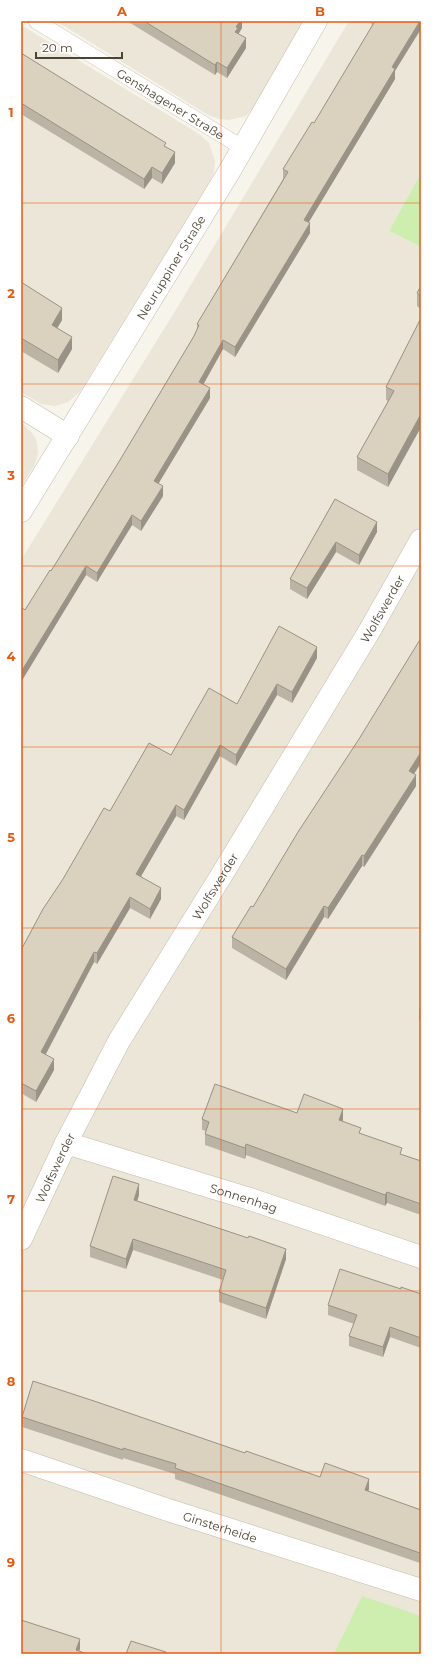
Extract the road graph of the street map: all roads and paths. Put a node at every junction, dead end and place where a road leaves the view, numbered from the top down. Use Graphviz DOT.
graph roads {
  1 [pos="36,21"];
  2 [pos="316,21"];
  3 [pos="243,148"];
  4 [pos="21,407"];
  5 [pos="68,436"];
  6 [pos="21,511"];
  7 [pos="421,540"];
  8 [pos="66,1143"];
  9 [pos="21,1239"];
  10 [pos="421,1257"];
  11 [pos="21,1460"];
  12 [pos="421,1590"];
  1 -- 3 [label="lane, Genshagener Straße"];
  2 -- 3 [label="street, Neuruppiner Straße"];
  3 -- 5 [label="street, Neuruppiner Straße"];
  4 -- 5 [label="street"];
  5 -- 6 [label="street, Neuruppiner Straße"];
  7 -- 8 [label="street, Wolfswerder"];
  8 -- 9 [label="street, Wolfswerder"];
  8 -- 10 [label="street, Sonnenhag"];
  11 -- 12 [label="street, Ginsterheide"];
}
